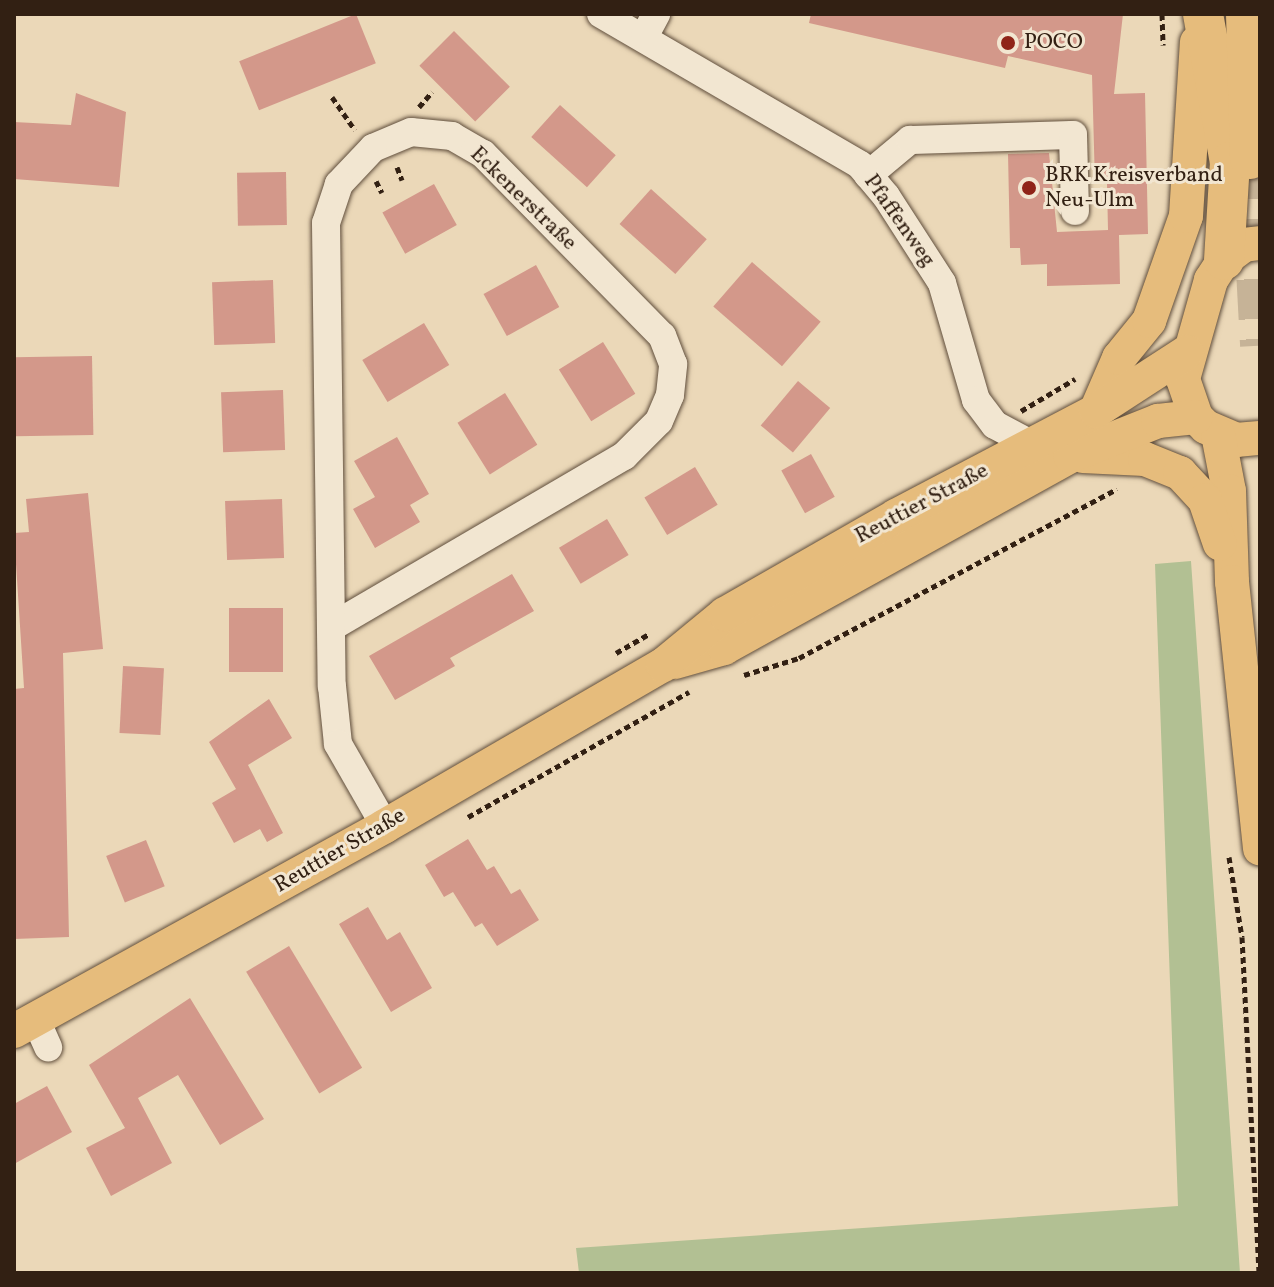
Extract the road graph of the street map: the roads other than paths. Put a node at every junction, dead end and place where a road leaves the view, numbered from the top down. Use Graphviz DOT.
graph roads {
  1 [pos="601,14"];
  2 [pos="1201,14"];
  3 [pos="1246,14"];
  4 [pos="651,25"];
  5 [pos="1250,159"];
  6 [pos="868,175"];
  7 [pos="1075,211"];
  8 [pos="1260,243"];
  9 [pos="1224,260"];
  10 [pos="1187,352"];
  11 [pos="1096,411"];
  12 [pos="1207,426"];
  13 [pos="1260,438"];
  14 [pos="1050,456"];
  15 [pos="1232,582"];
  16 [pos="333,626"];
  17 [pos="385,826"];
  18 [pos="1244,851"];
  19 [pos="33,1033"];
  1 -- 4 [label="street, Pfaffenweg"];
  2 -- 9 [label="highway"];
  2 -- 11 [label="main road"];
  3 -- 5 [label="highway"];
  4 -- 6 [label="street, Pfaffenweg"];
  6 -- 7 [label="street"];
  6 -- 14 [label="street, Pfaffenweg"];
  8 -- 9 [label="main road"];
  9 -- 10 [label="main road"];
  10 -- 11 [label="main road, Reuttier Straße"];
  10 -- 12 [label="main road"];
  11 -- 14 [label="main road, Reuttier Straße"];
  12 -- 13 [label="main road, Reuttier Straße"];
  12 -- 14 [label="main road, Reuttier Straße"];
  12 -- 15 [label="main road"];
  14 -- 15 [label="main road"];
  14 -- 17 [label="main road, Reuttier Straße"];
  15 -- 18 [label="main road"];
  16 -- 16 [label="street, Eckenerstraße"];
  16 -- 17 [label="street, Eckenerstraße"];
  17 -- 19 [label="main road, Reuttier Straße"];
}
